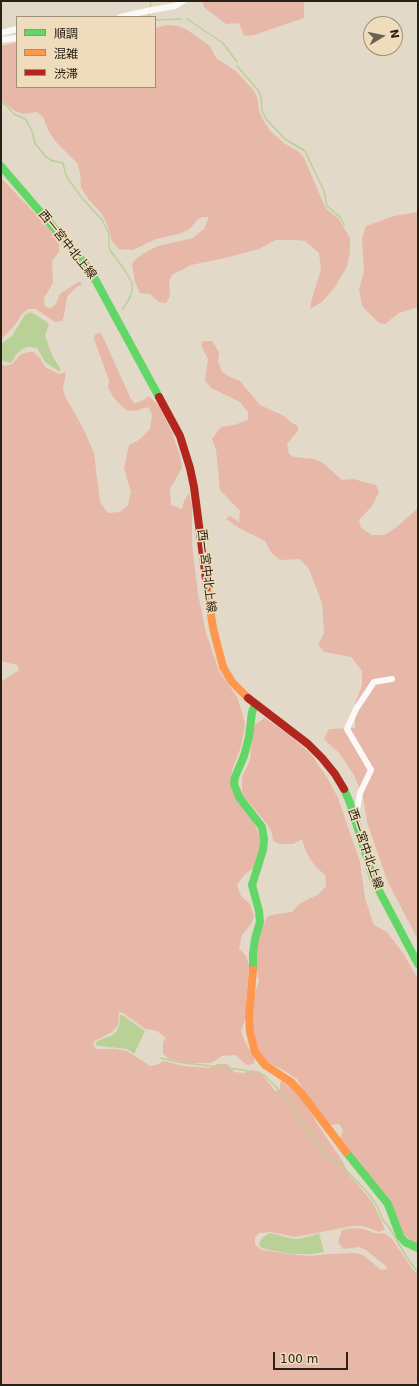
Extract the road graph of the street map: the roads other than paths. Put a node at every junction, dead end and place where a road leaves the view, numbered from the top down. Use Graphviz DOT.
graph roads {
  1 [pos="183,1"];
  2 [pos="125,16"];
  3 [pos="16,28"];
  4 [pos="1,33"];
  5 [pos="16,38"];
  6 [pos="1,40"];
  7 [pos="1,166"];
  8 [pos="392,679"];
  9 [pos="255,704"];
  10 [pos="354,816"];
  11 [pos="418,964"];
  12 [pos="418,1248"];
  1 -- 2 [label="street"];
  3 -- 4 [label="street"];
  5 -- 6 [label="street"];
  7 -- 9 [label="main road, 西一宮中北上線"];
  8 -- 10 [label="street"];
  9 -- 10 [label="main road, 西一宮中北上線"];
  9 -- 12 [label="main road"];
  10 -- 11 [label="main road, 西一宮中北上線"];
}
